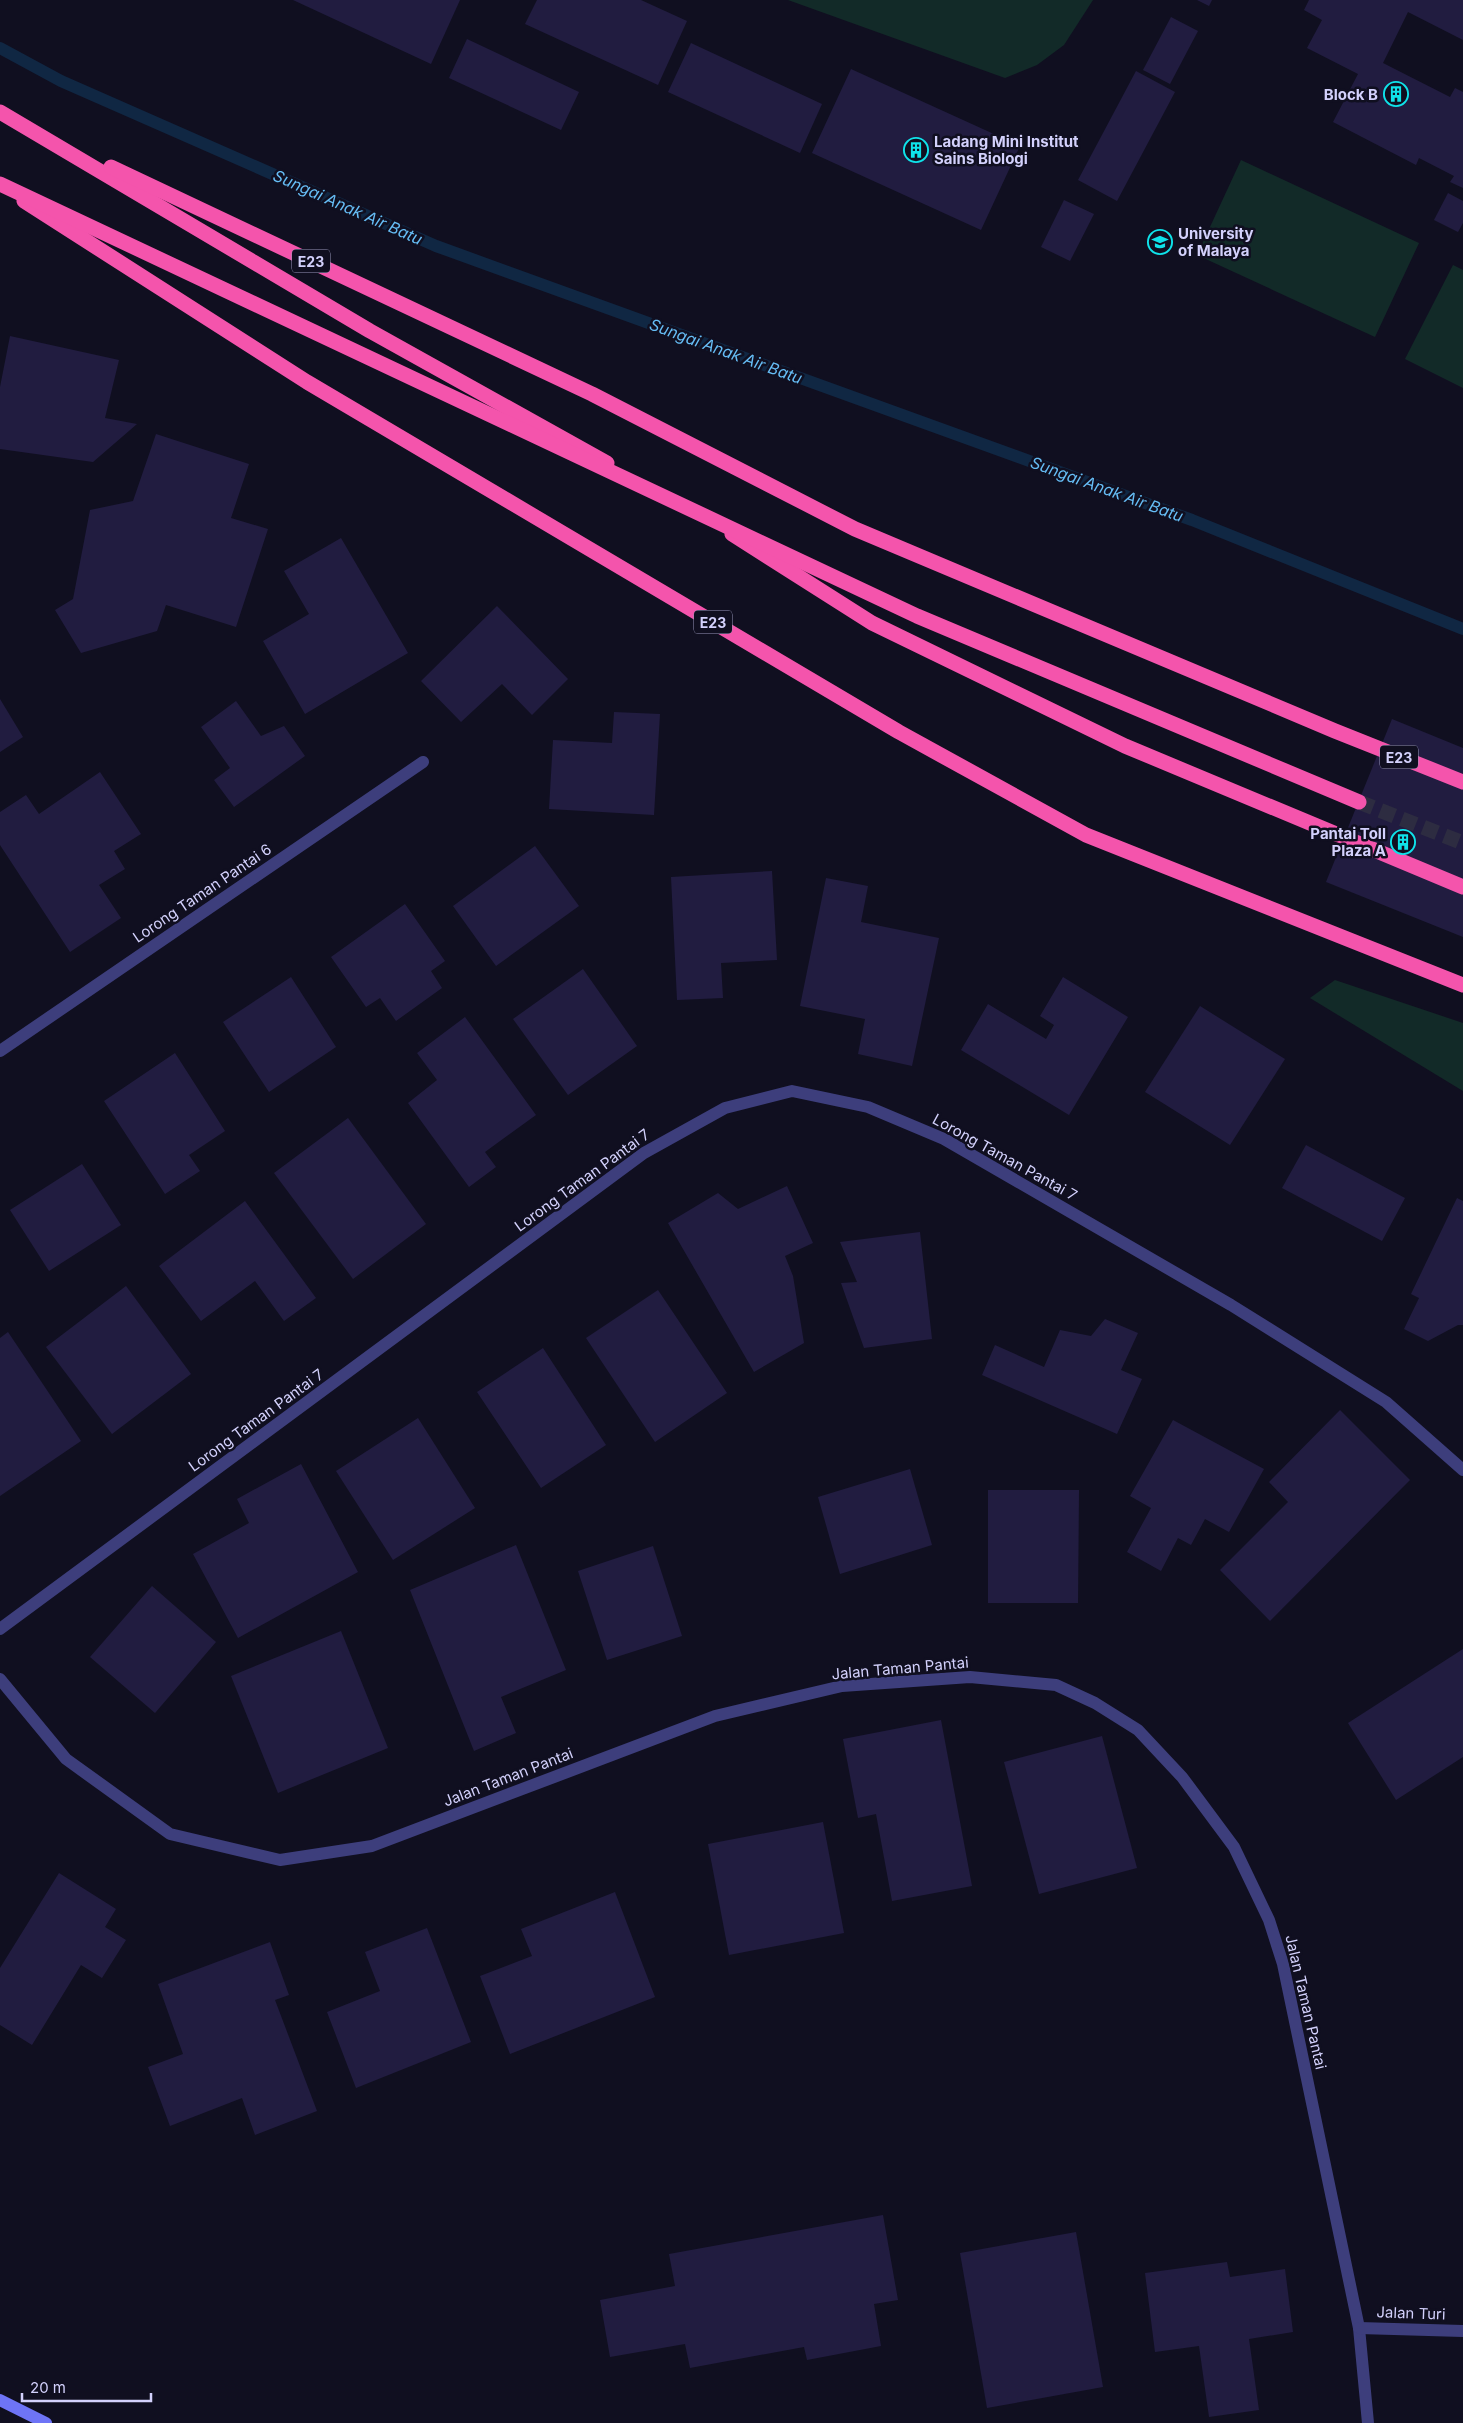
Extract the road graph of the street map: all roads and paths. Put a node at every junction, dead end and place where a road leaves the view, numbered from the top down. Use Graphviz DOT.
graph roads {
  1 [pos="0,112"];
  2 [pos="30,129"];
  3 [pos="0,185"];
  4 [pos="423,762"];
  5 [pos="1463,782"];
  6 [pos="1359,802"];
  7 [pos="1463,887"];
  8 [pos="1463,985"];
  9 [pos="0,1051"];
  10 [pos="1463,1470"];
  11 [pos="0,1629"];
  12 [pos="0,1678"];
  13 [pos="1359,2328"];
  14 [pos="1463,2331"];
  15 [pos="0,2400"];
  16 [pos="28,2420"];
  17 [pos="46,2423"];
  18 [pos="1368,2423"];
  1 -- 2 [label="highway, E23"];
  2 -- 5 [label="highway, E23"];
  2 -- 7 [label="highway, E23"];
  3 -- 6 [label="highway, E23, bridge"];
  3 -- 8 [label="highway, E23, bridge"];
  4 -- 9 [label="street, Lorong Taman Pantai 6"];
  10 -- 11 [label="street, Lorong Taman Pantai 7"];
  12 -- 13 [label="street, Jalan Taman Pantai"];
  13 -- 14 [label="street, Jalan Turi"];
  13 -- 18 [label="street, Jalan Taman Pantai"];
  15 -- 16 [label="street"];
  16 -- 17 [label="street"];
}
